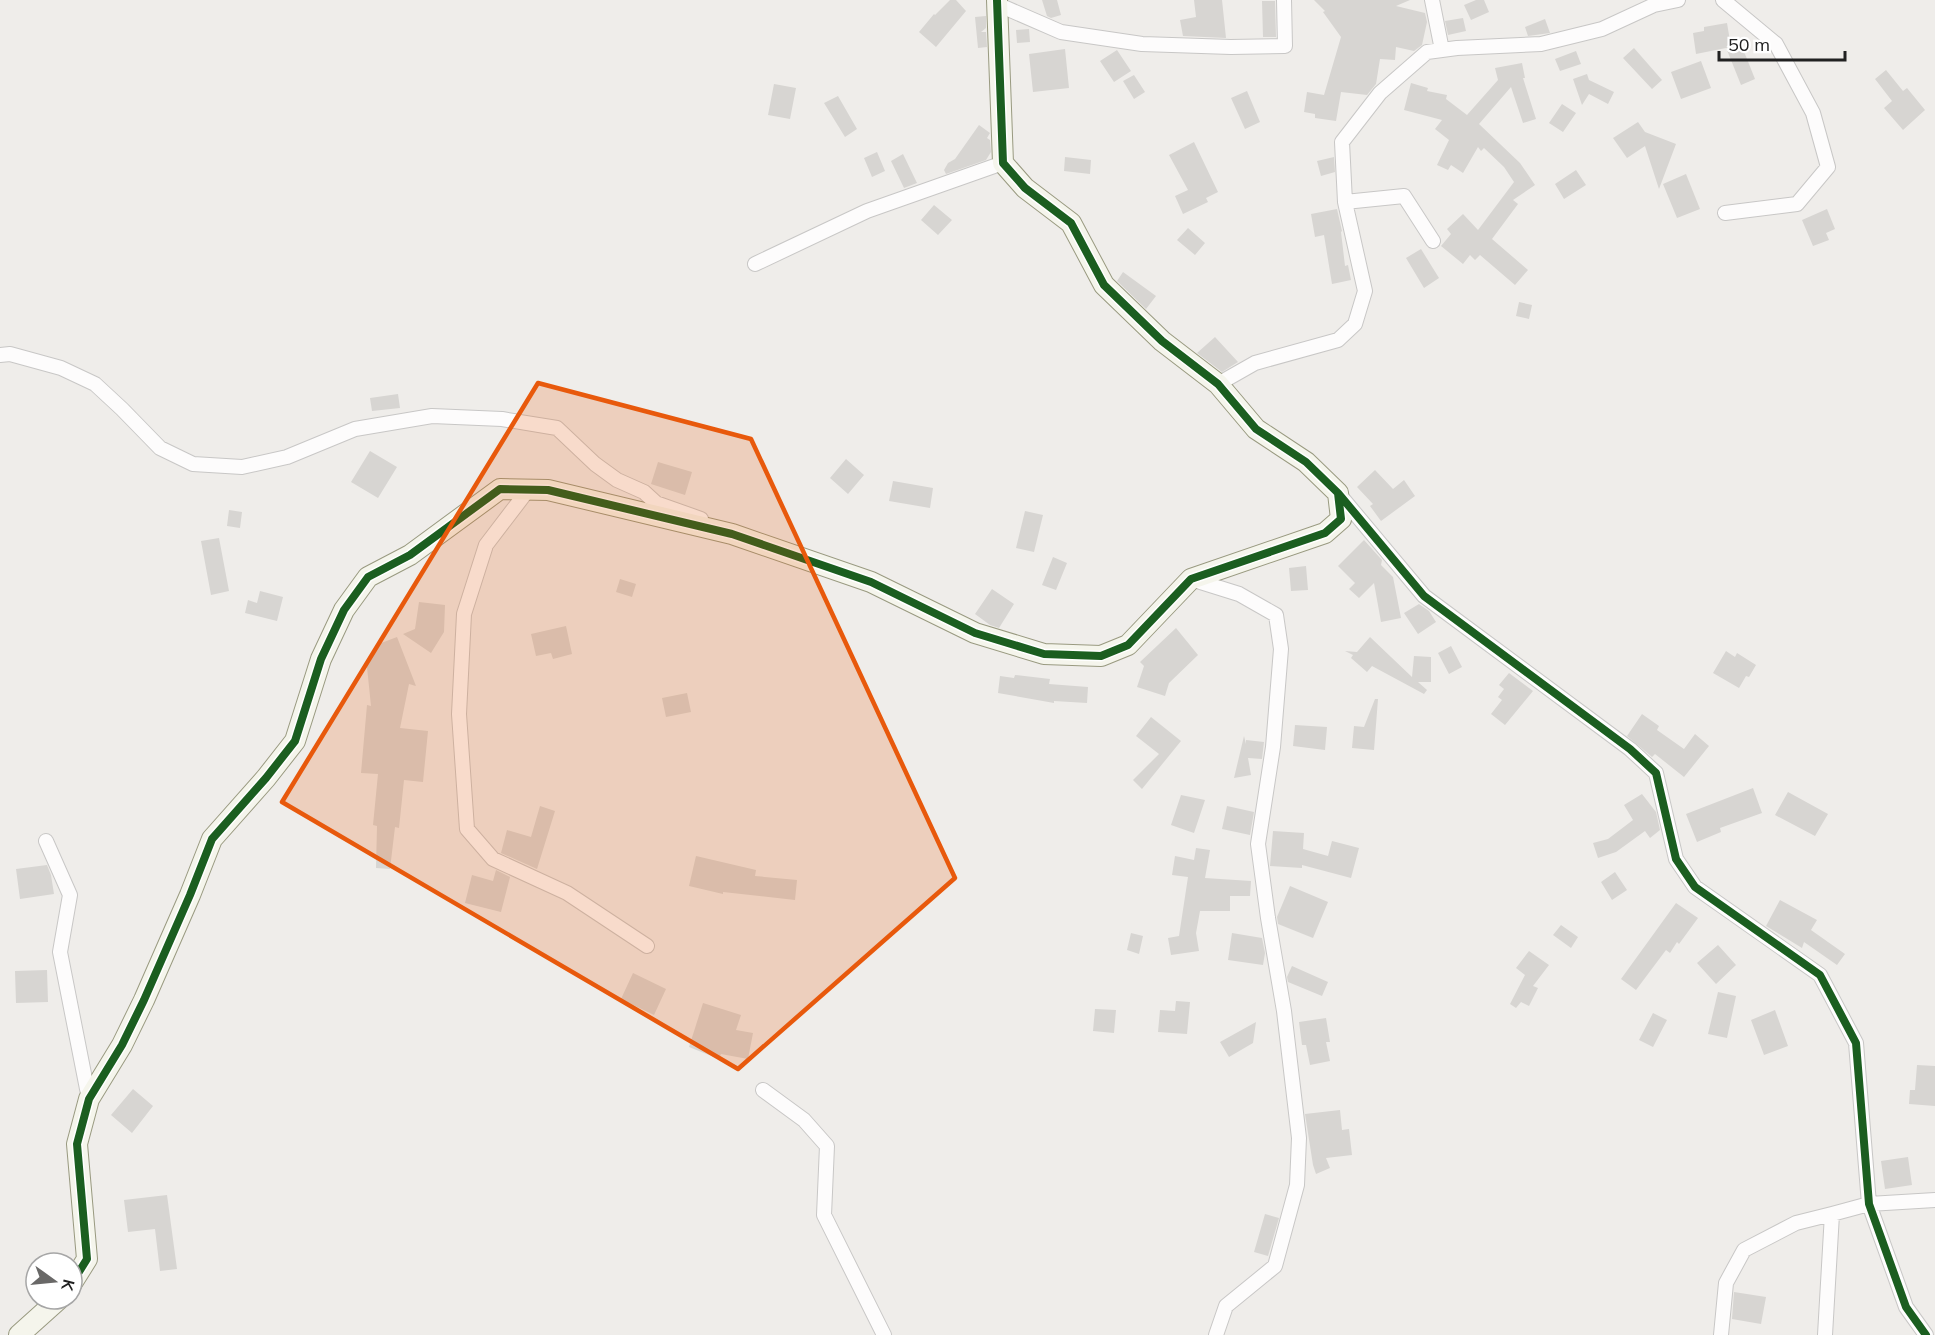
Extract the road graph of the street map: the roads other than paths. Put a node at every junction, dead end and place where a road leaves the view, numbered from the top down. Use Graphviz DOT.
graph roads {
  1 [pos="1284,0"];
  2 [pos="1432,0"];
  3 [pos="1678,0"];
  4 [pos="1723,0"];
  5 [pos="998,3"];
  6 [pos="1654,3"];
  7 [pos="1442,50"];
  8 [pos="1002,164"];
  9 [pos="1345,202"];
  10 [pos="1725,213"];
  11 [pos="1433,241"];
  12 [pos="755,264"];
  13 [pos="0,356"];
  14 [pos="1218,384"];
  15 [pos="528,490"];
  16 [pos="1338,494"];
  17 [pos="730,533"];
  18 [pos="1191,579"];
  19 [pos="46,841"];
  20 [pos="647,946"];
  21 [pos="763,1090"];
  22 [pos="89,1099"];
  23 [pos="1935,1200"];
  24 [pos="1869,1204"];
  25 [pos="1832,1214"];
  26 [pos="84,1264"];
  27 [pos="46,1311"];
  28 [pos="19,1335"];
  29 [pos="884,1335"];
  30 [pos="1216,1335"];
  31 [pos="1721,1335"];
  32 [pos="1825,1335"];
  33 [pos="1926,1335"];
  1 -- 5 [label="street"];
  2 -- 7 [label="street"];
  3 -- 6 [label="street"];
  4 -- 10 [label="street"];
  5 -- 8 [label="street"];
  6 -- 7 [label="street"];
  7 -- 9 [label="street"];
  8 -- 12 [label="street"];
  8 -- 14 [label="street"];
  9 -- 11 [label="street"];
  9 -- 14 [label="street"];
  13 -- 17 [label="street"];
  14 -- 16 [label="street"];
  15 -- 17 [label="street"];
  15 -- 20 [label="street"];
  15 -- 22 [label="street"];
  16 -- 18 [label="street"];
  16 -- 24 [label="street"];
  17 -- 18 [label="street"];
  18 -- 30 [label="street"];
  19 -- 22 [label="street"];
  21 -- 29 [label="street"];
  22 -- 26 [label="street"];
  23 -- 24 [label="street"];
  24 -- 25 [label="street"];
  24 -- 33 [label="street"];
  25 -- 31 [label="street"];
  25 -- 32 [label="street"];
  27 -- 28 [label="street"];
}
